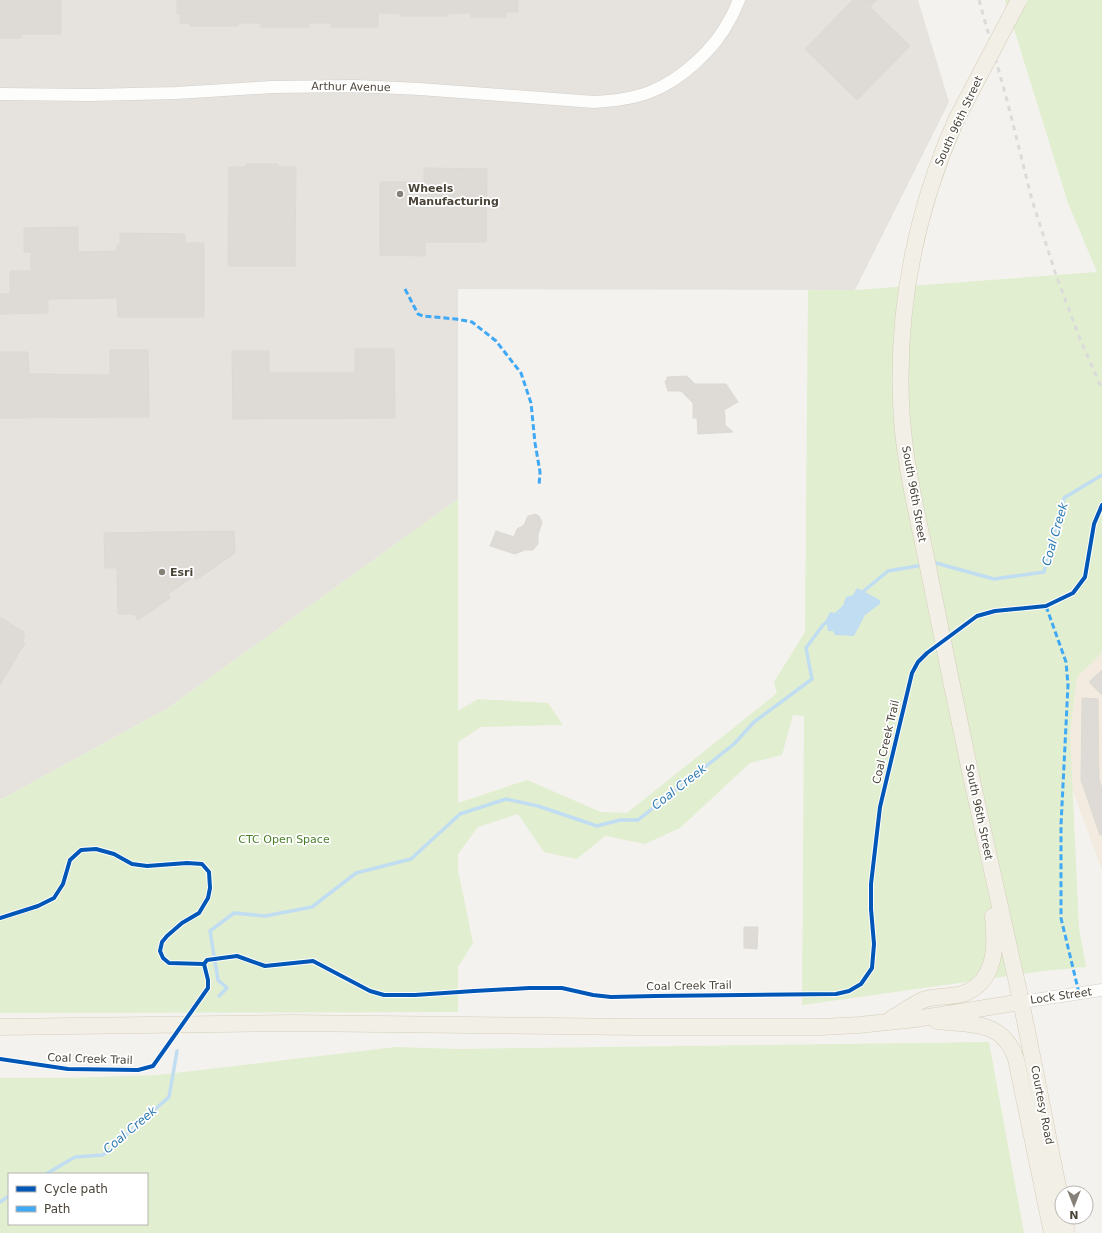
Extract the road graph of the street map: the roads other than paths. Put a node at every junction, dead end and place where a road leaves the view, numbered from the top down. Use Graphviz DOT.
graph roads {
  1 [pos="739,0"];
  2 [pos="1019,0"];
  3 [pos="0,94"];
  4 [pos="986,841"];
  5 [pos="1102,990"];
  6 [pos="1021,1002"];
  7 [pos="916,1019"];
  8 [pos="886,1023"];
  9 [pos="0,1026"];
  10 [pos="1058,1185"];
  11 [pos="1052,1233"];
  1 -- 3 [label="street, Arthur Avenue"];
  2 -- 4 [label="main road, South 96th Street, bridge"];
  4 -- 6 [label="main road, South 96th Street"];
  4 -- 8 [label="main road"];
  5 -- 6 [label="street, Lock Street"];
  6 -- 7 [label="main road"];
  6 -- 10 [label="main road, Courtesy Road"];
  7 -- 8 [label="main road"];
  7 -- 11 [label="main road"];
  8 -- 9 [label="main road"];
}
